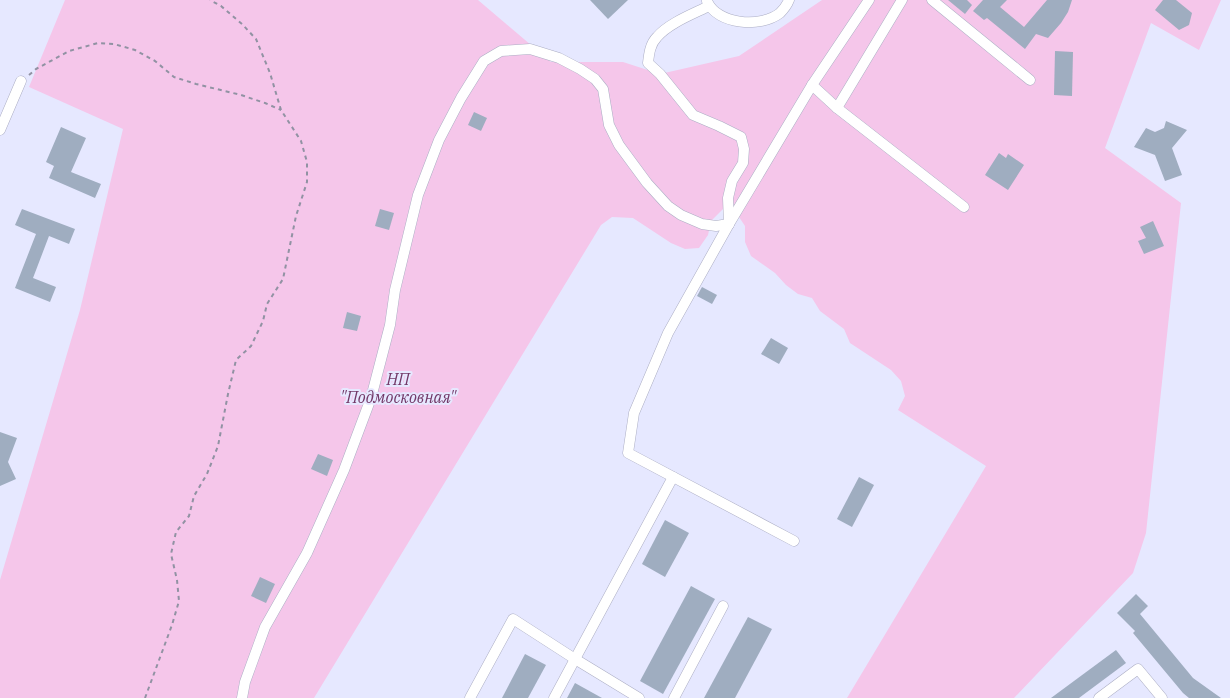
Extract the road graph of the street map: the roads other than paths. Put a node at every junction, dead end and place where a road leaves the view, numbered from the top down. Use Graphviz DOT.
graph roads {
  1 [pos="789,0"];
  2 [pos="869,0"];
  3 [pos="902,0"];
  4 [pos="932,0"];
  5 [pos="708,3"];
  6 [pos="1030,80"];
  7 [pos="21,81"];
  8 [pos="812,85"];
  9 [pos="837,108"];
  10 [pos="0,130"];
  11 [pos="964,207"];
  12 [pos="729,224"];
  13 [pos="673,477"];
  14 [pos="794,541"];
  15 [pos="724,606"];
  16 [pos="575,659"];
  17 [pos="242,698"];
  18 [pos="470,698"];
  19 [pos="554,698"];
  20 [pos="639,698"];
  21 [pos="674,698"];
  22 [pos="1098,698"];
  23 [pos="1162,698"];
  1 -- 5 [label="street"];
  2 -- 8 [label="street"];
  3 -- 9 [label="street"];
  4 -- 6 [label="street"];
  5 -- 12 [label="street"];
  7 -- 10 [label="street"];
  8 -- 9 [label="street"];
  8 -- 12 [label="street"];
  9 -- 11 [label="street"];
  12 -- 13 [label="street"];
  12 -- 17 [label="street"];
  13 -- 14 [label="street"];
  13 -- 16 [label="street"];
  15 -- 21 [label="street"];
  16 -- 18 [label="street"];
  16 -- 19 [label="street"];
  16 -- 20 [label="street"];
  22 -- 23 [label="street"];
}
